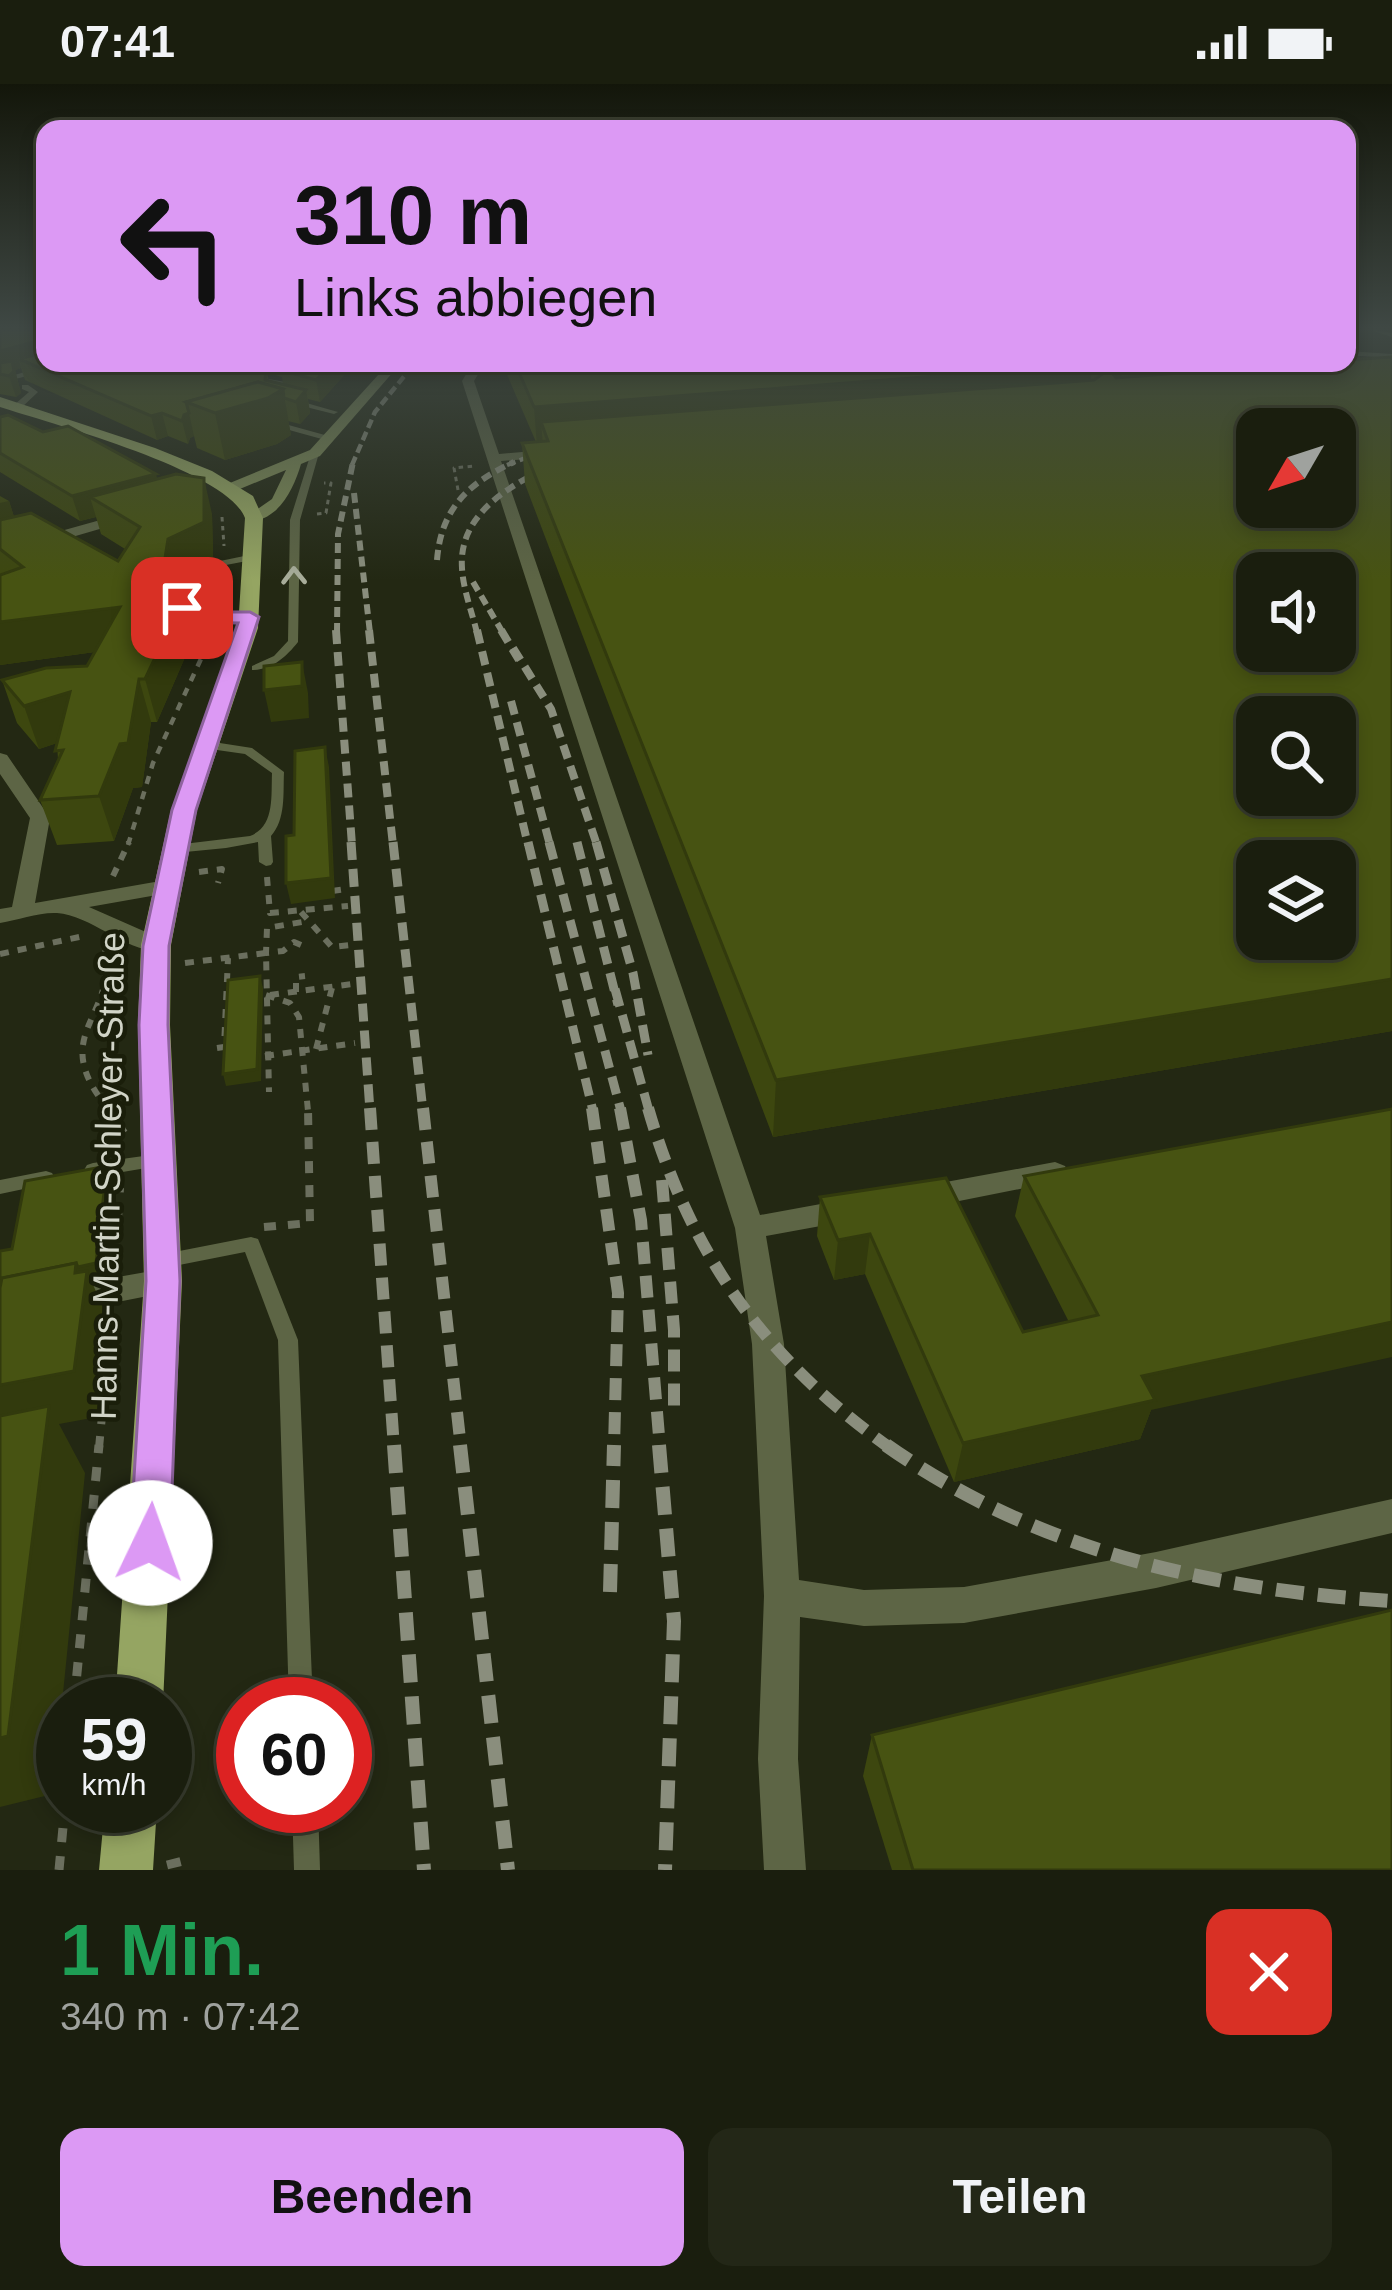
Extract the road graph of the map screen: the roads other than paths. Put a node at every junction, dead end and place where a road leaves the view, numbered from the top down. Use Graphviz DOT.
graph roads {
  1 [pos="26,413"];
  2 [pos="351,413"];
  3 [pos="479,413"];
  4 [pos="267,421"];
  5 [pos="329,439"];
  6 [pos="576,452"];
  7 [pos="315,453"];
  8 [pos="493,458"];
  9 [pos="295,465"];
  10 [pos="230,488"];
  11 [pos="195,498"];
  12 [pos="155,509"];
  13 [pos="254,518"];
  14 [pos="0,553"];
  15 [pos="254,557"];
  16 [pos="250,617"];
  17 [pos="256,668"];
  18 [pos="207,745"];
  19 [pos="0,758"];
  20 [pos="264,836"];
  21 [pos="175,850"];
  22 [pos="266,862"];
  23 [pos="166,887"];
  24 [pos="55,906"];
  25 [pos="11,915"];
  26 [pos="156,946"];
  27 [pos="161,1159"];
  28 [pos="1079,1168"];
  29 [pos="0,1190"];
  30 [pos="750,1228"];
  31 [pos="163,1271"];
  32 [pos="45,1304"];
  33 [pos="1392,1516"];
  34 [pos="782,1596"];
  35 [pos="140,1677"];
  36 [pos="300,1677"];
  37 [pos="129,1833"];
  38 [pos="305,1833"];
  39 [pos="126,1870"];
  40 [pos="307,1870"];
  41 [pos="785,1870"];
  1 -- 10 [label="main road"];
  2 -- 5 [label="main road"];
  3 -- 8 [label="street"];
  4 -- 5 [label="lane"];
  5 -- 7 [label="main road"];
  6 -- 8 [label="street"];
  7 -- 9 [label="main road"];
  17 -- 7 [label="lane, one-way"];
  8 -- 30 [label="street"];
  9 -- 10 [label="main road"];
  9 -- 13 [label="main road"];
  10 -- 11 [label="street"];
  10 -- 13 [label="main road"];
  12 -- 14 [label="street"];
  13 -- 15 [label="main road, Hanns-Martin-Schleyer-Straße"];
  15 -- 16 [label="main road, Hanns-Martin-Schleyer-Straße"];
  15 -- 16 [label="lane"];
  16 -- 18 [label="main road, Hanns-Martin-Schleyer-Straße"];
  18 -- 20 [label="lane"];
  18 -- 21 [label="main road, Hanns-Martin-Schleyer-Straße"];
  19 -- 25 [label="street"];
  20 -- 21 [label="lane"];
  20 -- 22 [label="lane"];
  21 -- 23 [label="main road, Hanns-Martin-Schleyer-Straße"];
  23 -- 24 [label="street"];
  23 -- 26 [label="main road, Hanns-Martin-Schleyer-Straße"];
  24 -- 25 [label="street"];
  24 -- 26 [label="street"];
  26 -- 27 [label="main road, Hanns-Martin-Schleyer-Straße"];
  27 -- 29 [label="lane"];
  27 -- 31 [label="main road, Hanns-Martin-Schleyer-Straße"];
  28 -- 30 [label="street"];
  30 -- 34 [label="street"];
  31 -- 32 [label="street"];
  31 -- 35 [label="main road, Hanns-Martin-Schleyer-Straße"];
  31 -- 36 [label="lane"];
  33 -- 34 [label="street"];
  34 -- 41 [label="street"];
  37 -- 39 [label="main road"];
  38 -- 40 [label="lane"];
}
